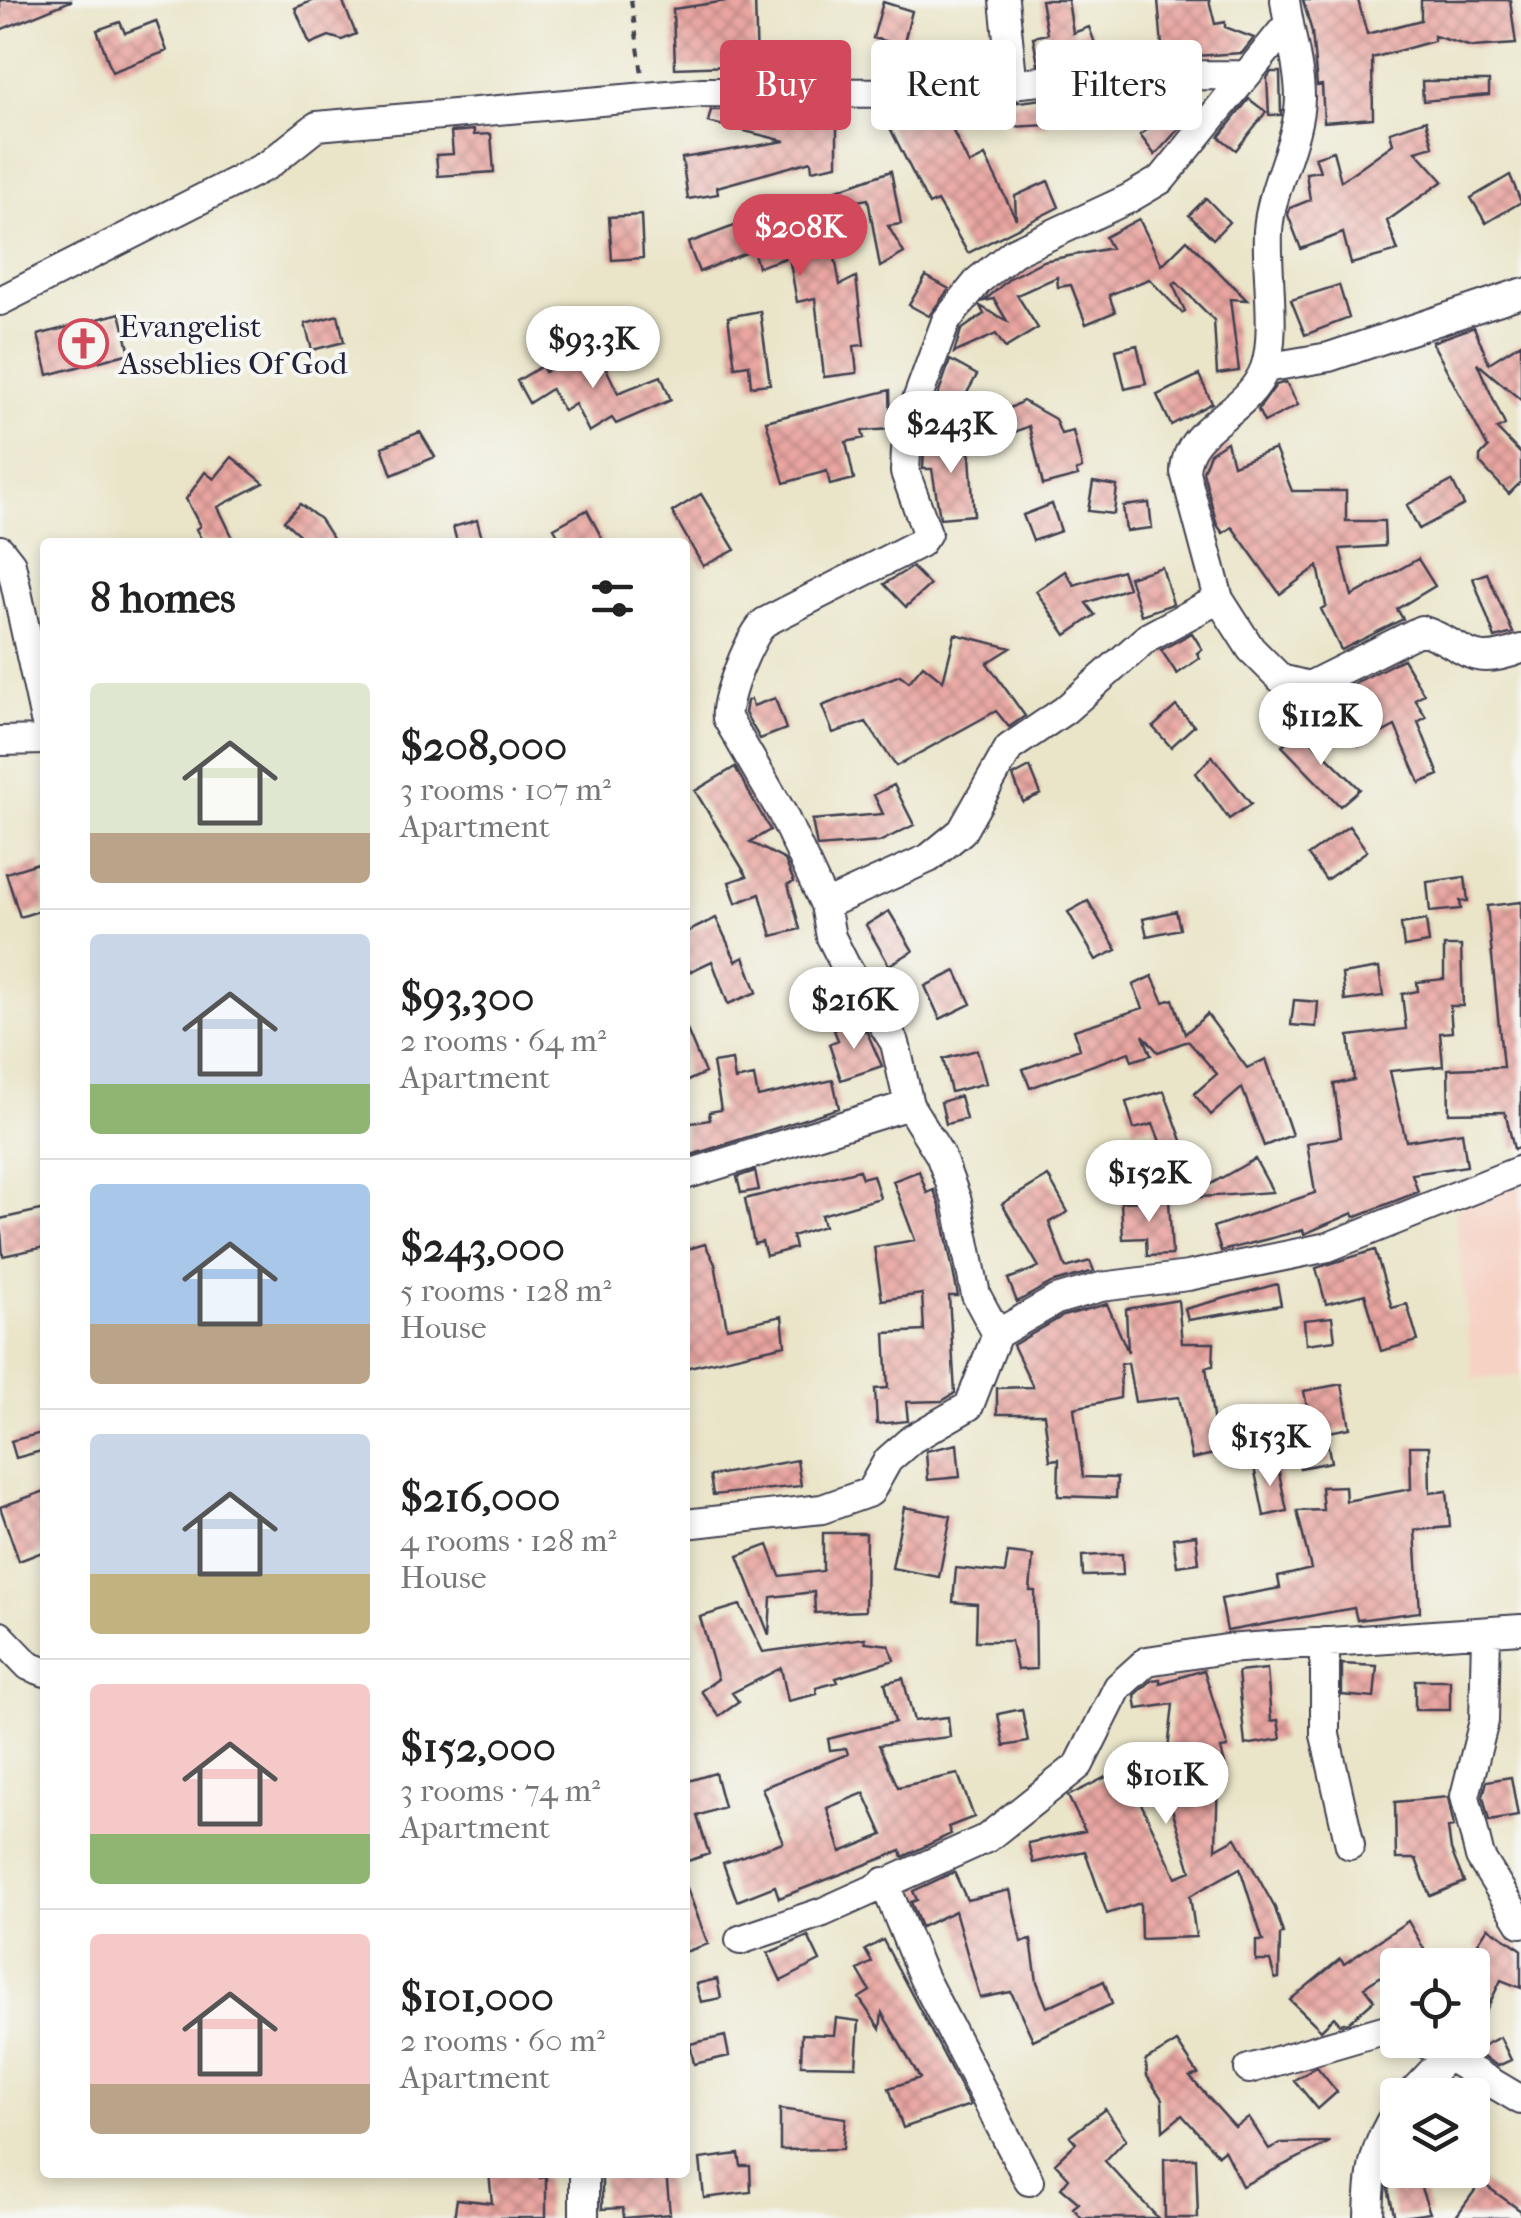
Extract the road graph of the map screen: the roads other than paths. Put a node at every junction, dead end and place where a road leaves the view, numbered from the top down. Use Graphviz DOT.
graph roads {
  1 [pos="1004,0"];
  2 [pos="1286,12"];
  3 [pos="1008,40"];
  4 [pos="1246,75"];
  5 [pos="1016,86"];
  6 [pos="871,93"];
  7 [pos="1521,293"];
  8 [pos="0,301"];
  9 [pos="1265,368"];
  10 [pos="0,550"];
  11 [pos="1219,599"];
  12 [pos="1521,649"];
  13 [pos="40,697"];
  14 [pos="40,740"];
  15 [pos="0,741"];
  16 [pos="826,904"];
  17 [pos="909,1105"];
  18 [pos="1521,1170"];
  19 [pos="690,1174"];
  20 [pos="997,1334"];
  21 [pos="690,1523"];
  22 [pos="1521,1629"];
  23 [pos="1486,1632"];
  24 [pos="0,1636"];
  25 [pos="1325,1642"];
  26 [pos="40,1670"];
  27 [pos="1350,1845"];
  28 [pos="884,1882"];
  29 [pos="1521,1923"];
  30 [pos="740,1940"];
  31 [pos="1380,2031"];
  32 [pos="1445,2058"];
  33 [pos="1453,2058"];
  34 [pos="1249,2070"];
  35 [pos="1426,2078"];
  36 [pos="1521,2100"];
  37 [pos="1380,2135"];
  38 [pos="584,2178"];
  39 [pos="1029,2182"];
  40 [pos="584,2218"];
  41 [pos="1369,2218"];
  1 -- 3 [label="street"];
  2 -- 4 [label="street"];
  2 -- 9 [label="street"];
  4 -- 5 [label="street"];
  4 -- 16 [label="street"];
  6 -- 8 [label="street"];
  7 -- 9 [label="street"];
  9 -- 11 [label="street"];
  10 -- 13 [label="street"];
  11 -- 12 [label="street"];
  11 -- 16 [label="street"];
  14 -- 15 [label="street"];
  16 -- 17 [label="street"];
  17 -- 19 [label="street"];
  17 -- 20 [label="street"];
  18 -- 20 [label="street"];
  20 -- 21 [label="street"];
  22 -- 23 [label="street"];
  23 -- 25 [label="street"];
  23 -- 29 [label="street"];
  24 -- 26 [label="street"];
  25 -- 27 [label="street"];
  25 -- 28 [label="street"];
  28 -- 30 [label="street"];
  28 -- 39 [label="street"];
  31 -- 34 [label="street"];
  32 -- 35 [label="street"];
  33 -- 36 [label="street"];
  37 -- 41 [label="street"];
  38 -- 40 [label="street"];
}
